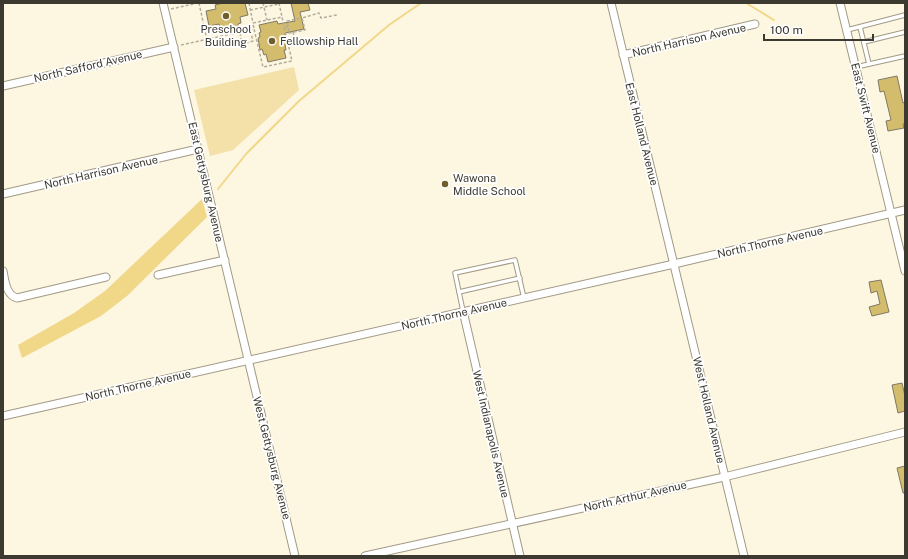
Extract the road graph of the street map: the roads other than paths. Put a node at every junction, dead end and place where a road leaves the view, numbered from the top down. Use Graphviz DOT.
graph roads {
  1 [pos="611,3"];
  2 [pos="840,3"];
  3 [pos="164,7"];
  4 [pos="905,15"];
  5 [pos="755,24"];
  6 [pos="860,27"];
  7 [pos="847,30"];
  8 [pos="905,32"];
  9 [pos="864,42"];
  10 [pos="174,47"];
  11 [pos="623,55"];
  12 [pos="905,56"];
  13 [pos="869,64"];
  14 [pos="856,66"];
  15 [pos="3,86"];
  16 [pos="198,149"];
  17 [pos="3,194"];
  18 [pos="905,210"];
  19 [pos="891,213"];
  20 [pos="224,260"];
  21 [pos="674,264"];
  22 [pos="3,271"];
  23 [pos="905,271"];
  24 [pos="158,275"];
  25 [pos="106,277"];
  26 [pos="520,278"];
  27 [pos="459,292"];
  28 [pos="524,298"];
  29 [pos="463,312"];
  30 [pos="248,361"];
  31 [pos="3,416"];
  32 [pos="905,432"];
  33 [pos="724,477"];
  34 [pos="513,524"];
  35 [pos="296,556"];
  36 [pos="365,556"];
  37 [pos="520,556"];
  38 [pos="744,556"];
  1 -- 11 [label="street, East Holland Avenue"];
  2 -- 7 [label="street, East Swift Avenue"];
  3 -- 10 [label="street, East Gettysburg Avenue"];
  4 -- 6 [label="lane"];
  5 -- 11 [label="street, North Harrison Avenue"];
  6 -- 7 [label="lane"];
  6 -- 9 [label="lane"];
  7 -- 14 [label="street, East Swift Avenue"];
  8 -- 9 [label="lane"];
  9 -- 13 [label="lane"];
  10 -- 15 [label="street, North Safford Avenue"];
  10 -- 16 [label="street, East Gettysburg Avenue"];
  11 -- 21 [label="street, East Holland Avenue"];
  12 -- 13 [label="lane"];
  13 -- 14 [label="lane"];
  14 -- 19 [label="street, East Swift Avenue"];
  16 -- 17 [label="street, North Harrison Avenue"];
  16 -- 20 [label="street, East Gettysburg Avenue"];
  18 -- 19 [label="street, North Thorne Avenue"];
  19 -- 21 [label="street, North Thorne Avenue"];
  19 -- 23 [label="street, East Swift Avenue"];
  20 -- 24 [label="street"];
  20 -- 30 [label="street, East Gettysburg Avenue"];
  21 -- 28 [label="street, North Thorne Avenue"];
  21 -- 33 [label="street, West Holland Avenue"];
  22 -- 25 [label="street"];
  26 -- 27 [label="lane"];
  26 -- 27 [label="lane"];
  26 -- 28 [label="lane"];
  27 -- 29 [label="lane"];
  28 -- 29 [label="street, North Thorne Avenue"];
  29 -- 30 [label="street, North Thorne Avenue"];
  29 -- 34 [label="street, West Indianapolis Avenue"];
  30 -- 31 [label="street, North Thorne Avenue"];
  30 -- 35 [label="street, West Gettysburg Avenue"];
  32 -- 33 [label="street, North Arthur Avenue"];
  33 -- 34 [label="street, North Arthur Avenue"];
  33 -- 38 [label="street, West Holland Avenue"];
  34 -- 36 [label="street, North Arthur Avenue"];
  34 -- 37 [label="street, West Indianapolis Avenue"];
}
